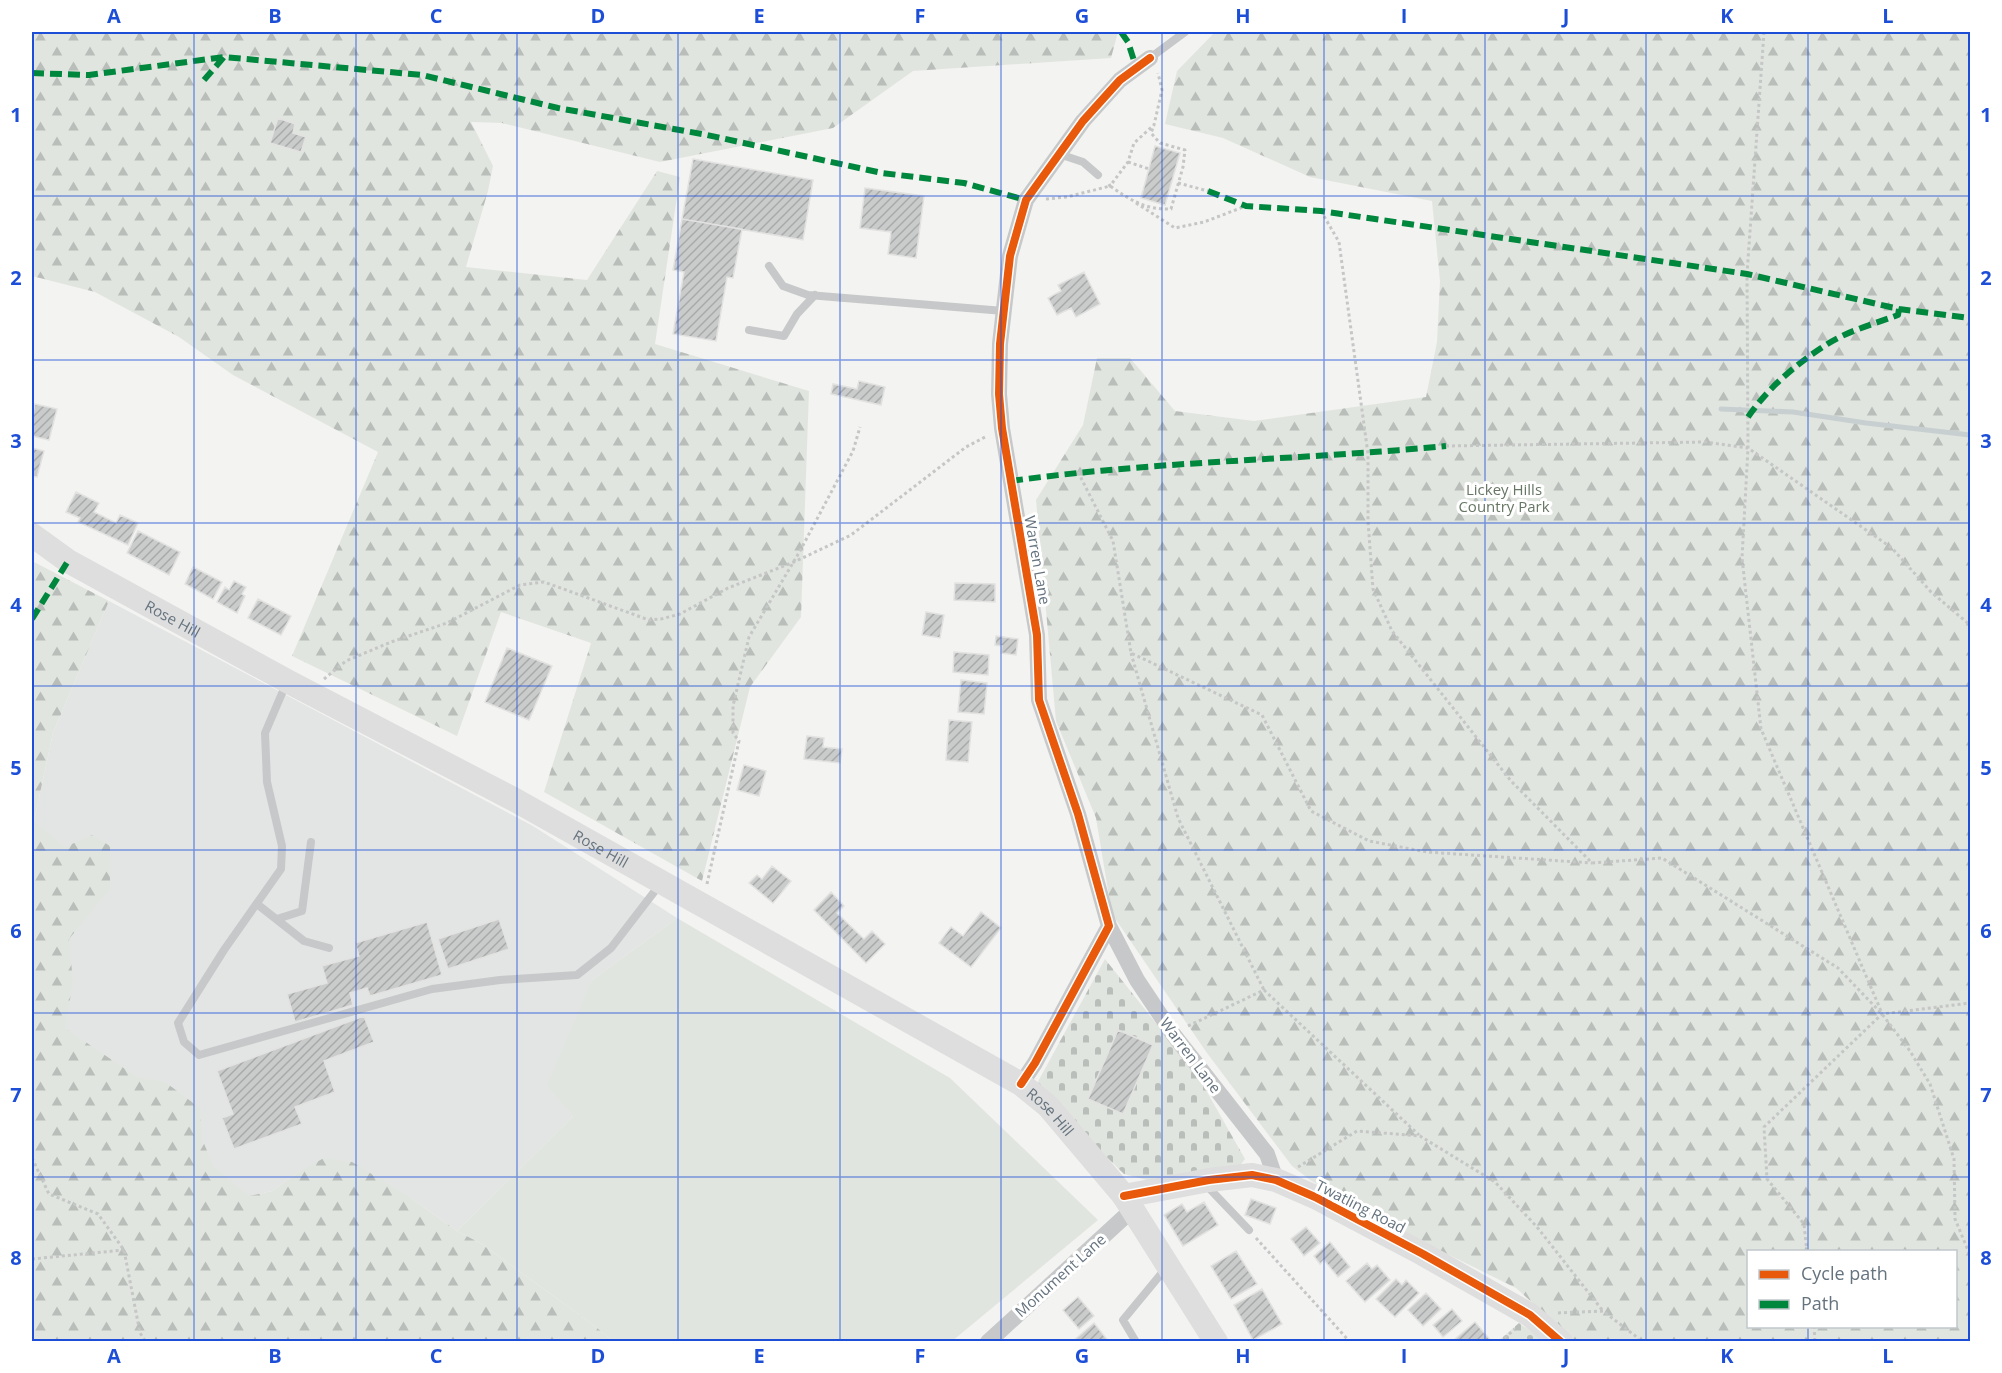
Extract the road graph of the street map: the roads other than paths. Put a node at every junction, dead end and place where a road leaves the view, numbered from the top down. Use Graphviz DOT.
graph roads {
  1 [pos="1185,32"];
  2 [pos="1150,58"];
  3 [pos="1058,153"];
  4 [pos="1098,175"];
  5 [pos="769,266"];
  6 [pos="815,295"];
  7 [pos="1004,311"];
  8 [pos="749,330"];
  9 [pos="32,535"];
  10 [pos="287,681"];
  11 [pos="311,842"];
  12 [pos="662,881"];
  13 [pos="257,904"];
  14 [pos="277,919"];
  15 [pos="1109,926"];
  16 [pos="329,948"];
  17 [pos="1021,1084"];
  18 [pos="1276,1180"];
  19 [pos="1203,1181"];
  20 [pos="1129,1203"];
  21 [pos="1249,1230"];
  22 [pos="1167,1266"];
  23 [pos="1212,1339"];
  24 [pos="988,1341"];
  25 [pos="1136,1341"];
  26 [pos="1561,1341"];
  1 -- 2 [label="lane"];
  2 -- 3 [label="street, Warren Lane"];
  3 -- 4 [label="lane"];
  3 -- 7 [label="street, Warren Lane"];
  5 -- 6 [label="lane"];
  6 -- 7 [label="lane"];
  6 -- 8 [label="lane"];
  7 -- 15 [label="street, Warren Lane"];
  9 -- 10 [label="main road, Rose Hill"];
  10 -- 12 [label="main road, Rose Hill"];
  10 -- 13 [label="lane"];
  11 -- 14 [label="lane"];
  12 -- 13 [label="lane"];
  12 -- 17 [label="main road, Rose Hill"];
  13 -- 14 [label="lane"];
  14 -- 16 [label="lane"];
  15 -- 17 [label="street"];
  15 -- 18 [label="street, Warren Lane"];
  17 -- 20 [label="main road, Rose Hill"];
  18 -- 19 [label="main road, Twatling Road"];
  18 -- 26 [label="main road, Twatling Road"];
  19 -- 20 [label="main road, Twatling Road"];
  19 -- 21 [label="lane"];
  20 -- 22 [label="main road, Rose Hill"];
  20 -- 24 [label="street, Monument Lane"];
  22 -- 23 [label="main road, Rose Hill"];
  22 -- 25 [label="lane"];
}
